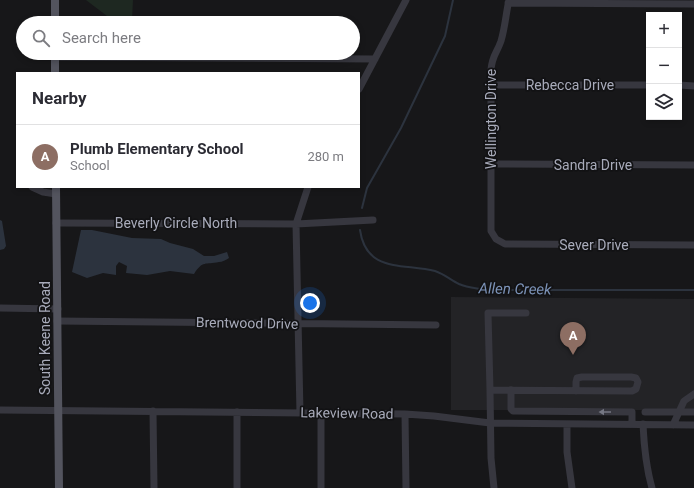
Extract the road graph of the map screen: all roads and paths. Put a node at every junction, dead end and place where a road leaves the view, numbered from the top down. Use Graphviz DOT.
graph roads {
  1 [pos="55,0"];
  2 [pos="406,0"];
  3 [pos="509,1"];
  4 [pos="694,4"];
  5 [pos="55,16"];
  6 [pos="360,59"];
  7 [pos="376,59"];
  8 [pos="55,60"];
  9 [pos="55,72"];
  10 [pos="491,85"];
  11 [pos="646,85"];
  12 [pos="682,86"];
  13 [pos="694,86"];
  14 [pos="360,87"];
  15 [pos="492,164"];
  16 [pos="694,165"];
  17 [pos="34,188"];
  18 [pos="308,188"];
  19 [pos="56,190"];
  20 [pos="373,220"];
  21 [pos="56,223"];
  22 [pos="296,224"];
  23 [pos="496,239"];
  24 [pos="694,245"];
  25 [pos="0,308"];
  26 [pos="58,309"];
  27 [pos="526,313"];
  28 [pos="58,321"];
  29 [pos="298,324"];
  30 [pos="436,325"];
  31 [pos="490,390"];
  32 [pos="511,390"];
  33 [pos="576,391"];
  34 [pos="694,394"];
  35 [pos="0,410"];
  36 [pos="58,411"];
  37 [pos="153,411"];
  38 [pos="237,412"];
  39 [pos="645,412"];
  40 [pos="679,412"];
  41 [pos="694,412"];
  42 [pos="300,413"];
  43 [pos="321,413"];
  44 [pos="405,414"];
  45 [pos="490,422"];
  46 [pos="567,424"];
  47 [pos="632,424"];
  48 [pos="643,424"];
  49 [pos="673,425"];
  50 [pos="694,425"];
  51 [pos="59,488"];
  52 [pos="154,488"];
  53 [pos="237,488"];
  54 [pos="321,488"];
  55 [pos="406,488"];
  56 [pos="494,488"];
  57 [pos="572,488"];
  58 [pos="652,488"];
  1 -- 5 [label="main road"];
  2 -- 7 [label="street"];
  3 -- 4 [label="street"];
  3 -- 10 [label="street, Wellington Drive"];
  6 -- 7 [label="street"];
  7 -- 14 [label="street"];
  8 -- 9 [label="main road"];
  10 -- 11 [label="street, Rebecca Drive"];
  10 -- 15 [label="street, Wellington Drive"];
  12 -- 13 [label="street"];
  15 -- 16 [label="street, Sandra Drive"];
  15 -- 23 [label="street, Wellington Drive"];
  17 -- 19 [label="street"];
  18 -- 22 [label="street"];
  19 -- 21 [label="main road, South Keene Road"];
  20 -- 22 [label="street, Beverly Circle North"];
  21 -- 22 [label="street, Beverly Circle North"];
  21 -- 26 [label="main road, South Keene Road"];
  22 -- 29 [label="street"];
  23 -- 24 [label="street, Sever Drive"];
  25 -- 26 [label="street"];
  26 -- 28 [label="main road, South Keene Road"];
  27 -- 31 [label="street"];
  28 -- 29 [label="street, Brentwood Drive"];
  28 -- 36 [label="main road, South Keene Road"];
  29 -- 30 [label="street, Brentwood Drive"];
  29 -- 42 [label="street"];
  31 -- 32 [label="street"];
  31 -- 45 [label="street"];
  32 -- 33 [label="street"];
  47 -- 32 [label="street, one-way"];
  33 -- 33 [label="street"];
  34 -- 40 [label="street"];
  35 -- 36 [label="street, Lakeview Road"];
  36 -- 37 [label="street, Lakeview Road"];
  36 -- 51 [label="main road, South Keene Road"];
  37 -- 38 [label="street, Lakeview Road"];
  37 -- 52 [label="street"];
  38 -- 42 [label="street, Lakeview Road"];
  38 -- 53 [label="street"];
  39 -- 40 [label="street"];
  40 -- 41 [label="street"];
  40 -- 49 [label="street"];
  42 -- 43 [label="street, Lakeview Road"];
  43 -- 44 [label="street, Lakeview Road"];
  43 -- 54 [label="street"];
  44 -- 45 [label="street, Lakeview Road"];
  44 -- 55 [label="street"];
  45 -- 46 [label="street, Lakeview Road"];
  45 -- 56 [label="street"];
  46 -- 47 [label="street, Lakeview Road"];
  46 -- 57 [label="street"];
  47 -- 48 [label="street, Lakeview Road"];
  48 -- 49 [label="street, Lakeview Road"];
  48 -- 58 [label="street"];
  49 -- 50 [label="street, Lakeview Road"];
}
